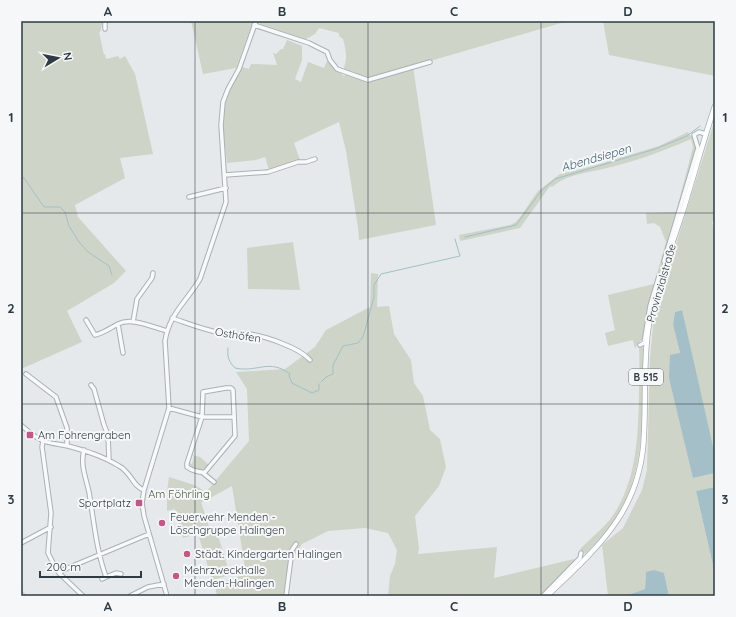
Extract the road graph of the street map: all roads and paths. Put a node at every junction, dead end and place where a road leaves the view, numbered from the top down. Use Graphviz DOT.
graph roads {
  1 [pos="105,21"];
  2 [pos="255,23"];
  3 [pos="105,29"];
  4 [pos="430,62"];
  5 [pos="715,106"];
  6 [pos="706,134"];
  7 [pos="315,159"];
  8 [pos="225,175"];
  9 [pos="226,188"];
  10 [pos="189,197"];
  11 [pos="153,273"];
  12 [pos="172,318"];
  13 [pos="86,320"];
  14 [pos="133,322"];
  15 [pos="118,324"];
  16 [pos="166,331"];
  17 [pos="640,345"];
  18 [pos="123,353"];
  19 [pos="310,360"];
  20 [pos="26,374"];
  21 [pos="91,385"];
  22 [pos="169,408"];
  23 [pos="202,417"];
  24 [pos="234,417"];
  25 [pos="21,426"];
  26 [pos="43,441"];
  27 [pos="67,446"];
  28 [pos="84,450"];
  29 [pos="109,460"];
  30 [pos="203,473"];
  31 [pos="214,482"];
  32 [pos="144,490"];
  33 [pos="51,527"];
  34 [pos="149,534"];
  35 [pos="21,544"];
  36 [pos="296,544"];
  37 [pos="581,553"];
  38 [pos="100,555"];
  39 [pos="59,573"];
  40 [pos="121,574"];
  41 [pos="106,577"];
  42 [pos="102,579"];
  43 [pos="164,584"];
  44 [pos="83,596"];
  45 [pos="130,596"];
  46 [pos="167,596"];
  47 [pos="286,596"];
  48 [pos="543,596"];
  49 [pos="547,596"];
  1 -- 3 [label="street"];
  2 -- 4 [label="street"];
  2 -- 8 [label="street"];
  5 -- 6 [label="main road, Provinzialstraße / B 515"];
  6 -- 17 [label="street, Provinzialstraße"];
  6 -- 49 [label="main road, Provinzialstraße / B 515"];
  7 -- 8 [label="street"];
  8 -- 9 [label="street"];
  9 -- 10 [label="street"];
  9 -- 12 [label="street"];
  11 -- 14 [label="street"];
  12 -- 16 [label="street"];
  12 -- 19 [label="street, Osthöfen"];
  13 -- 15 [label="street"];
  14 -- 15 [label="street"];
  14 -- 16 [label="street"];
  15 -- 18 [label="street"];
  16 -- 22 [label="street"];
  20 -- 27 [label="street"];
  21 -- 29 [label="street"];
  22 -- 23 [label="street"];
  22 -- 32 [label="street"];
  23 -- 24 [label="street"];
  23 -- 24 [label="street"];
  23 -- 30 [label="street"];
  24 -- 30 [label="street"];
  25 -- 26 [label="street"];
  26 -- 27 [label="street"];
  26 -- 33 [label="street"];
  27 -- 28 [label="street"];
  28 -- 29 [label="street"];
  28 -- 38 [label="street"];
  29 -- 32 [label="street"];
  30 -- 31 [label="street"];
  32 -- 34 [label="street"];
  33 -- 35 [label="street"];
  33 -- 39 [label="street"];
  34 -- 38 [label="street"];
  34 -- 43 [label="street"];
  36 -- 47 [label="street"];
  37 -- 48 [label="street"];
  38 -- 39 [label="street"];
  38 -- 41 [label="street"];
  39 -- 44 [label="street"];
  40 -- 41 [label="street"];
  41 -- 42 [label="street"];
  43 -- 45 [label="street"];
  43 -- 46 [label="street"];
}
